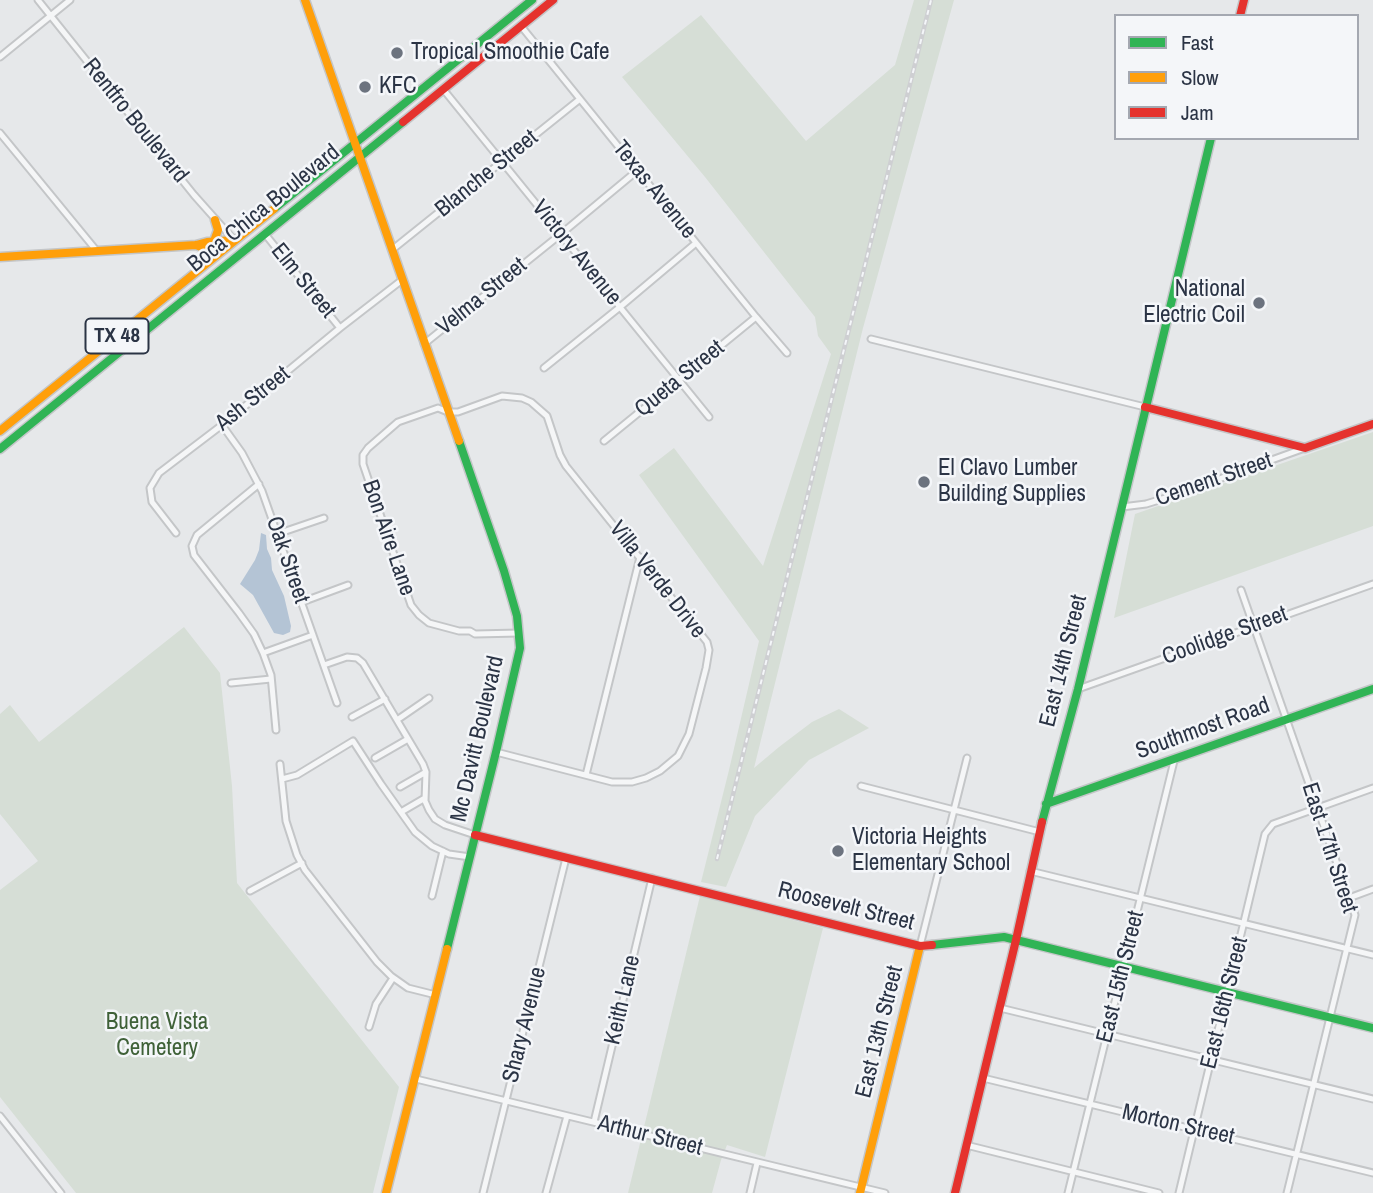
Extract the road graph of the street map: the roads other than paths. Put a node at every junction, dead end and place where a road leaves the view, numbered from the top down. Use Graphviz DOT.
graph roads {
  1 [pos="37,0"];
  2 [pos="70,0"];
  3 [pos="305,0"];
  4 [pos="532,0"];
  5 [pos="553,0"];
  6 [pos="50,16"];
  7 [pos="521,26"];
  8 [pos="0,57"];
  9 [pos="443,89"];
  10 [pos="580,99"];
  11 [pos="0,133"];
  12 [pos="1210,140"];
  13 [pos="355,143"];
  14 [pos="360,157"];
  15 [pos="502,162"];
  16 [pos="638,170"];
  17 [pos="215,220"];
  18 [pos="265,234"];
  19 [pos="561,234"];
  20 [pos="234,240"];
  21 [pos="214,241"];
  22 [pos="696,243"];
  23 [pos="196,245"];
  24 [pos="393,249"];
  25 [pos="96,250"];
  26 [pos="215,256"];
  27 [pos="0,257"];
  28 [pos="402,280"];
  29 [pos="620,307"];
  30 [pos="756,317"];
  31 [pos="340,328"];
  32 [pos="871,339"];
  33 [pos="424,344"];
  34 [pos="787,353"];
  35 [pos="544,368"];
  36 [pos="678,380"];
  37 [pos="58,383"];
  38 [pos="1145,407"];
  39 [pos="448,412"];
  40 [pos="709,417"];
  41 [pos="1373,424"];
  42 [pos="222,425"];
  43 [pos="0,431"];
  44 [pos="0,438"];
  45 [pos="604,441"];
  46 [pos="1305,448"];
  47 [pos="0,449"];
  48 [pos="259,484"];
  49 [pos="1121,507"];
  50 [pos="324,518"];
  51 [pos="176,533"];
  52 [pos="278,534"];
  53 [pos="640,557"];
  54 [pos="348,584"];
  55 [pos="1373,584"];
  56 [pos="1241,590"];
  57 [pos="302,602"];
  58 [pos="1254,626"];
  59 [pos="519,633"];
  60 [pos="313,635"];
  61 [pos="263,653"];
  62 [pos="324,665"];
  63 [pos="271,679"];
  64 [pos="231,683"];
  65 [pos="1373,689"];
  66 [pos="1078,690"];
  67 [pos="429,698"];
  68 [pos="385,699"];
  69 [pos="337,703"];
  70 [pos="352,717"];
  71 [pos="397,720"];
  72 [pos="1286,720"];
  73 [pos="276,730"];
  74 [pos="408,739"];
  75 [pos="496,752"];
  76 [pos="375,758"];
  77 [pos="967,758"];
  78 [pos="1174,761"];
  79 [pos="280,764"];
  80 [pos="426,772"];
  81 [pos="586,775"];
  82 [pos="282,779"];
  83 [pos="861,786"];
  84 [pos="400,787"];
  85 [pos="1373,788"];
  86 [pos="425,798"];
  87 [pos="1046,804"];
  88 [pos="1318,808"];
  89 [pos="953,809"];
  90 [pos="401,812"];
  91 [pos="1040,832"];
  92 [pos="475,835"];
  93 [pos="443,851"];
  94 [pos="470,857"];
  95 [pos="566,858"];
  96 [pos="302,863"];
  97 [pos="1030,871"];
  98 [pos="652,878"];
  99 [pos="1373,889"];
  100 [pos="250,891"];
  101 [pos="432,895"];
  102 [pos="1140,897"];
  103 [pos="1349,898"];
  104 [pos="1244,923"];
  105 [pos="1016,940"];
  106 [pos="920,946"];
  107 [pos="1347,949"];
  108 [pos="1373,955"];
  109 [pos="1123,968"];
  110 [pos="393,978"];
  111 [pos="1227,993"];
  112 [pos="436,995"];
  113 [pos="1000,1008"];
  114 [pos="1330,1018"];
  115 [pos="369,1027"];
  116 [pos="1373,1028"];
  117 [pos="1107,1034"];
  118 [pos="1211,1060"];
  119 [pos="983,1078"];
  120 [pos="416,1079"];
  121 [pos="1314,1085"];
  122 [pos="1373,1099"];
  123 [pos="507,1101"];
  124 [pos="1090,1104"];
  125 [pos="0,1116"];
  126 [pos="567,1116"];
  127 [pos="594,1122"];
  128 [pos="1194,1129"];
  129 [pos="966,1145"];
  130 [pos="1297,1154"];
  131 [pos="757,1163"];
  132 [pos="1073,1172"];
  133 [pos="1373,1173"];
  134 [pos="861,1190"];
  135 [pos="61,1193"];
  136 [pos="386,1193"];
  137 [pos="484,1193"];
  138 [pos="546,1193"];
  139 [pos="750,1193"];
  140 [pos="885,1193"];
  141 [pos="955,1193"];
  142 [pos="1068,1193"];
  143 [pos="1159,1193"];
  144 [pos="1178,1193"];
  145 [pos="1287,1193"];
  1 -- 6 [label="street, Rentfro Boulevard"];
  2 -- 6 [label="street"];
  3 -- 13 [label="street, Mc Davitt Boulevard"];
  4 -- 13 [label="street, Boca Chica Boulevard / TX 48"];
  5 -- 7 [label="street, Boca Chica Boulevard / TX 48"];
  6 -- 8 [label="street"];
  6 -- 17 [label="street, Rentfro Boulevard"];
  7 -- 9 [label="street, Boca Chica Boulevard / TX 48"];
  7 -- 10 [label="street, Texas Avenue"];
  9 -- 14 [label="street, Boca Chica Boulevard / TX 48"];
  9 -- 15 [label="street, Victory Avenue"];
  10 -- 15 [label="street, Blanche Street"];
  10 -- 16 [label="street, Texas Avenue"];
  11 -- 25 [label="street"];
  12 -- 38 [label="street, East 14th Street"];
  13 -- 14 [label="street, Mc Davitt Boulevard"];
  13 -- 20 [label="street, Boca Chica Boulevard / TX 48"];
  14 -- 18 [label="street, Boca Chica Boulevard / TX 48"];
  14 -- 24 [label="street, Mc Davitt Boulevard"];
  15 -- 19 [label="street, Victory Avenue"];
  15 -- 24 [label="street, Blanche Street"];
  16 -- 19 [label="street, Velma Street"];
  16 -- 22 [label="street, Texas Avenue"];
  17 -- 20 [label="street, Rentfro Boulevard"];
  17 -- 21 [label="street"];
  18 -- 31 [label="street, Elm Street"];
  18 -- 47 [label="street, Boca Chica Boulevard / TX 48"];
  19 -- 29 [label="street, Victory Avenue"];
  19 -- 33 [label="street, Velma Street"];
  20 -- 21 [label="street"];
  20 -- 26 [label="street, Boca Chica Boulevard / TX 48"];
  21 -- 23 [label="street"];
  22 -- 29 [label="street"];
  22 -- 30 [label="street, Texas Avenue"];
  23 -- 25 [label="street"];
  23 -- 26 [label="street"];
  24 -- 28 [label="street, Mc Davitt Boulevard"];
  25 -- 27 [label="street"];
  26 -- 37 [label="street, Boca Chica Boulevard / TX 48"];
  28 -- 31 [label="street, Ash Street"];
  28 -- 33 [label="street, Mc Davitt Boulevard"];
  29 -- 35 [label="street"];
  29 -- 36 [label="street, Victory Avenue"];
  30 -- 34 [label="street, Texas Avenue"];
  30 -- 36 [label="street, Queta Street"];
  31 -- 42 [label="street, Ash Street"];
  32 -- 38 [label="street"];
  33 -- 39 [label="street, Mc Davitt Boulevard"];
  36 -- 40 [label="street, Victory Avenue"];
  36 -- 45 [label="street, Queta Street"];
  37 -- 43 [label="street, Boca Chica Boulevard / TX 48"];
  37 -- 44 [label="street"];
  38 -- 46 [label="street"];
  38 -- 49 [label="street, East 14th Street"];
  39 -- 53 [label="street, Villa Verde Drive"];
  39 -- 59 [label="street, Mc Davitt Boulevard"];
  39 -- 59 [label="street, Bon Aire Lane"];
  41 -- 46 [label="street"];
  42 -- 48 [label="street, Oak Street"];
  42 -- 51 [label="street, Ash Street"];
  46 -- 49 [label="street, Cement Street"];
  48 -- 52 [label="street, Oak Street"];
  48 -- 61 [label="street"];
  49 -- 66 [label="street, East 14th Street"];
  50 -- 52 [label="street"];
  52 -- 57 [label="street, Oak Street"];
  53 -- 81 [label="street"];
  53 -- 81 [label="street, Villa Verde Drive"];
  54 -- 57 [label="street"];
  55 -- 58 [label="street, Coolidge Street"];
  56 -- 58 [label="street, East 17th Street"];
  57 -- 60 [label="street, Oak Street"];
  58 -- 66 [label="street, Coolidge Street"];
  58 -- 72 [label="street, East 17th Street"];
  59 -- 75 [label="street, Mc Davitt Boulevard"];
  60 -- 61 [label="street"];
  60 -- 62 [label="street, Oak Street"];
  61 -- 63 [label="street"];
  62 -- 68 [label="street"];
  62 -- 69 [label="street, Oak Street"];
  63 -- 64 [label="street"];
  63 -- 73 [label="street"];
  65 -- 72 [label="street, Southmost Road"];
  66 -- 87 [label="street, East 14th Street"];
  67 -- 71 [label="street"];
  68 -- 70 [label="street"];
  68 -- 71 [label="street"];
  71 -- 74 [label="street"];
  72 -- 78 [label="street, Southmost Road"];
  72 -- 88 [label="street, East 17th Street"];
  74 -- 76 [label="street"];
  74 -- 80 [label="street"];
  75 -- 81 [label="street, Villa Verde Drive"];
  75 -- 92 [label="street, Mc Davitt Boulevard"];
  77 -- 89 [label="street, East 13th Street"];
  78 -- 87 [label="street, Southmost Road"];
  78 -- 102 [label="street, East 15th Street"];
  79 -- 82 [label="street"];
  80 -- 84 [label="street"];
  80 -- 86 [label="street"];
  82 -- 90 [label="street"];
  82 -- 96 [label="street"];
  83 -- 89 [label="street"];
  85 -- 88 [label="street"];
  86 -- 90 [label="street"];
  86 -- 92 [label="street"];
  87 -- 91 [label="street, East 14th Street"];
  88 -- 103 [label="street, East 17th Street"];
  88 -- 104 [label="street, East 16th Street"];
  89 -- 91 [label="street"];
  89 -- 106 [label="street, East 13th Street"];
  90 -- 93 [label="street"];
  91 -- 97 [label="street, East 14th Street"];
  92 -- 94 [label="street, Mc Davitt Boulevard"];
  92 -- 95 [label="street, Roosevelt Street"];
  93 -- 94 [label="street"];
  93 -- 101 [label="street"];
  94 -- 112 [label="street, Mc Davitt Boulevard"];
  95 -- 98 [label="street, Roosevelt Street"];
  95 -- 123 [label="street, Shary Avenue"];
  96 -- 100 [label="street"];
  96 -- 110 [label="street"];
  97 -- 102 [label="street"];
  97 -- 105 [label="street, East 14th Street"];
  98 -- 106 [label="street, Roosevelt Street"];
  98 -- 127 [label="street, Keith Lane"];
  99 -- 103 [label="street"];
  102 -- 104 [label="street"];
  102 -- 109 [label="street, East 15th Street"];
  103 -- 107 [label="street, East 17th Street"];
  104 -- 107 [label="street"];
  104 -- 111 [label="street, East 16th Street"];
  105 -- 106 [label="street, Roosevelt Street"];
  105 -- 109 [label="street, Roosevelt Street"];
  105 -- 113 [label="street, East 14th Street"];
  106 -- 134 [label="street, East 13th Street"];
  107 -- 108 [label="street"];
  107 -- 114 [label="street, East 17th Street"];
  109 -- 111 [label="street, Roosevelt Street"];
  109 -- 117 [label="street, East 15th Street"];
  110 -- 112 [label="street"];
  110 -- 115 [label="street"];
  111 -- 114 [label="street, Roosevelt Street"];
  111 -- 118 [label="street, East 16th Street"];
  112 -- 120 [label="street, Mc Davitt Boulevard"];
  113 -- 117 [label="street"];
  113 -- 119 [label="street, East 14th Street"];
  114 -- 116 [label="street, Roosevelt Street"];
  114 -- 121 [label="street, East 17th Street"];
  117 -- 118 [label="street"];
  117 -- 124 [label="street, East 15th Street"];
  118 -- 121 [label="street"];
  118 -- 128 [label="street, East 16th Street"];
  119 -- 124 [label="street, Morton Street"];
  119 -- 129 [label="street, East 14th Street"];
  120 -- 123 [label="street, Arthur Street"];
  120 -- 136 [label="street, Mc Davitt Boulevard"];
  121 -- 122 [label="street"];
  121 -- 130 [label="street, East 17th Street"];
  123 -- 126 [label="street, Arthur Street"];
  123 -- 137 [label="street, Shary Avenue"];
  124 -- 128 [label="street, Morton Street"];
  124 -- 132 [label="street, East 15th Street"];
  125 -- 135 [label="street"];
  126 -- 127 [label="street, Arthur Street"];
  126 -- 138 [label="street"];
  127 -- 131 [label="street, Arthur Street"];
  128 -- 130 [label="street, Morton Street"];
  128 -- 144 [label="street, East 16th Street"];
  129 -- 132 [label="street"];
  129 -- 141 [label="street, East 14th Street"];
  130 -- 133 [label="street, Morton Street"];
  130 -- 145 [label="street, East 17th Street"];
  131 -- 134 [label="street, Arthur Street"];
  131 -- 139 [label="street"];
  132 -- 142 [label="street, East 15th Street"];
  132 -- 143 [label="street"];
  134 -- 140 [label="street, Arthur Street"];
}
